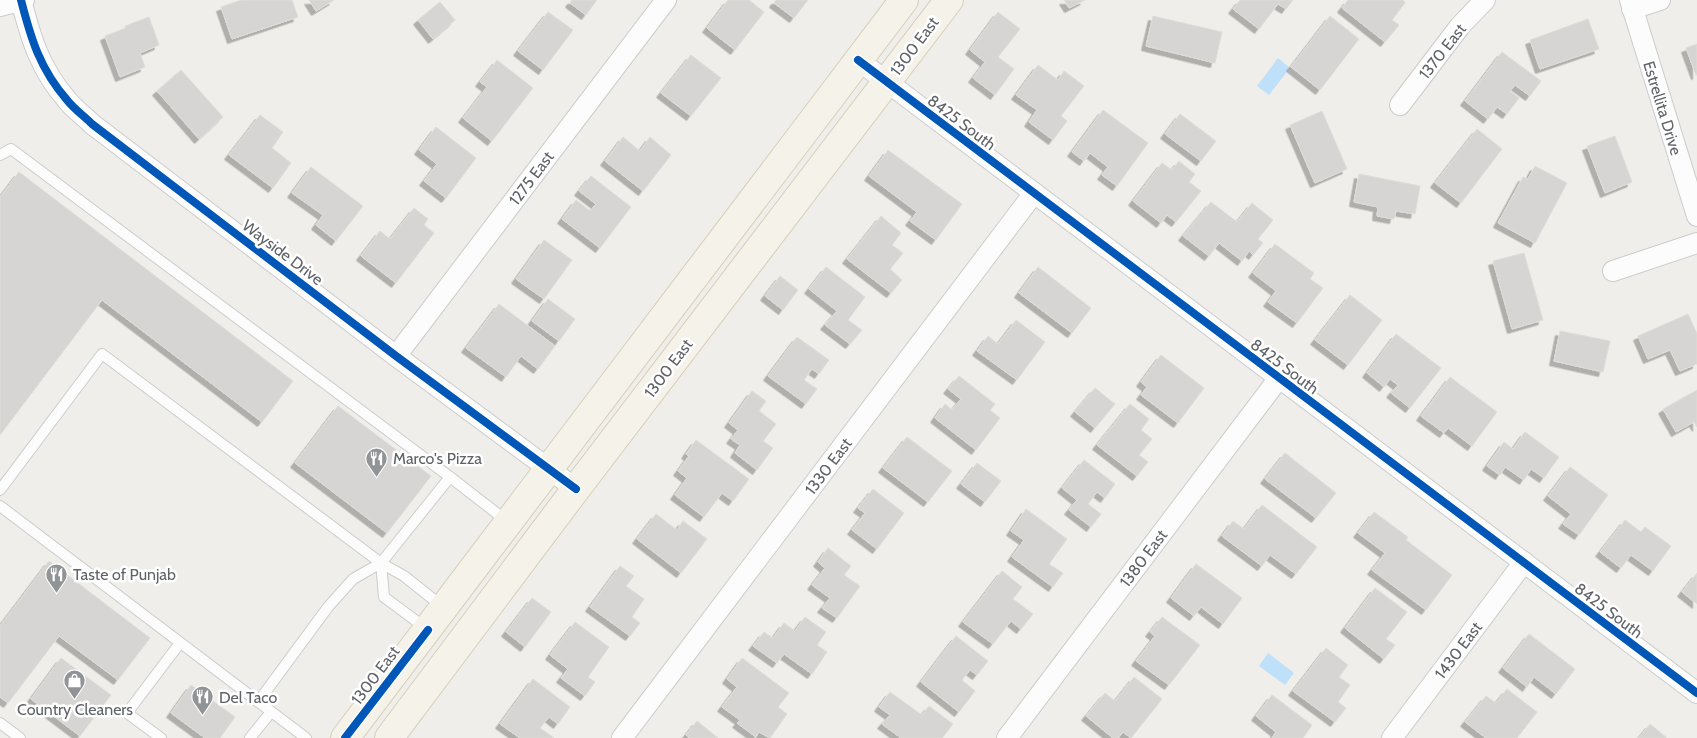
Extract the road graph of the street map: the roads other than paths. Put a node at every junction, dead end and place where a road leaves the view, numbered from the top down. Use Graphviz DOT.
graph roads {
  1 [pos="22,0"];
  2 [pos="666,0"];
  3 [pos="904,0"];
  4 [pos="949,0"];
  5 [pos="1486,0"];
  6 [pos="1660,0"];
  7 [pos="1631,4"];
  8 [pos="0,6"];
  9 [pos="858,60"];
  10 [pos="886,82"];
  11 [pos="1400,105"];
  12 [pos="0,155"];
  13 [pos="1034,193"];
  14 [pos="1697,216"];
  15 [pos="1697,243"];
  16 [pos="1612,271"];
  17 [pos="396,356"];
  18 [pos="1279,378"];
  19 [pos="550,469"];
  20 [pos="450,477"];
  21 [pos="576,489"];
  22 [pos="0,490"];
  23 [pos="0,506"];
  24 [pos="508,523"];
  25 [pos="1524,562"];
  26 [pos="381,564"];
  27 [pos="444,607"];
  28 [pos="428,630"];
  29 [pos="468,634"];
  30 [pos="180,643"];
  31 [pos="1697,693"];
  32 [pos="258,702"];
  33 [pos="271,712"];
  34 [pos="0,724"];
  35 [pos="20,738"];
  36 [pos="161,738"];
  37 [pos="250,738"];
  38 [pos="306,738"];
  39 [pos="345,738"];
  40 [pos="390,738"];
  41 [pos="622,738"];
  42 [pos="1007,738"];
  43 [pos="1392,738"];
  1 -- 8 [label="street"];
  1 -- 17 [label="street, Wayside Drive"];
  2 -- 17 [label="street, 1275 East"];
  3 -- 9 [label="main road, 1300 East"];
  4 -- 10 [label="main road, 1300 East"];
  5 -- 11 [label="street, 1370 East"];
  6 -- 7 [label="street"];
  7 -- 14 [label="street, Estrellita Drive"];
  9 -- 10 [label="street, 8425 South"];
  9 -- 19 [label="main road, 1300 East"];
  10 -- 13 [label="street, 8425 South"];
  10 -- 21 [label="main road, 1300 East"];
  12 -- 20 [label="lane"];
  13 -- 18 [label="street, 8425 South"];
  13 -- 41 [label="street, 1330 East"];
  15 -- 16 [label="street"];
  17 -- 19 [label="street, Wayside Drive"];
  18 -- 25 [label="street, 8425 South"];
  18 -- 42 [label="street, 1380 East"];
  19 -- 21 [label="street, Wayside Drive"];
  19 -- 24 [label="main road, 1300 East"];
  20 -- 24 [label="lane"];
  20 -- 26 [label="lane"];
  21 -- 29 [label="main road, 1300 East"];
  22 -- 26 [label="lane"];
  23 -- 30 [label="lane"];
  24 -- 27 [label="main road, 1300 East"];
  25 -- 31 [label="street, 8425 South"];
  25 -- 43 [label="street, 1430 East"];
  26 -- 27 [label="lane"];
  26 -- 28 [label="lane"];
  26 -- 32 [label="lane"];
  27 -- 28 [label="main road, 1300 East"];
  27 -- 29 [label="main road"];
  28 -- 39 [label="main road, 1300 East"];
  29 -- 40 [label="main road, 1300 East"];
  30 -- 32 [label="lane"];
  30 -- 36 [label="lane"];
  32 -- 33 [label="lane"];
  33 -- 37 [label="lane"];
  33 -- 38 [label="lane"];
  34 -- 35 [label="lane"];
}
